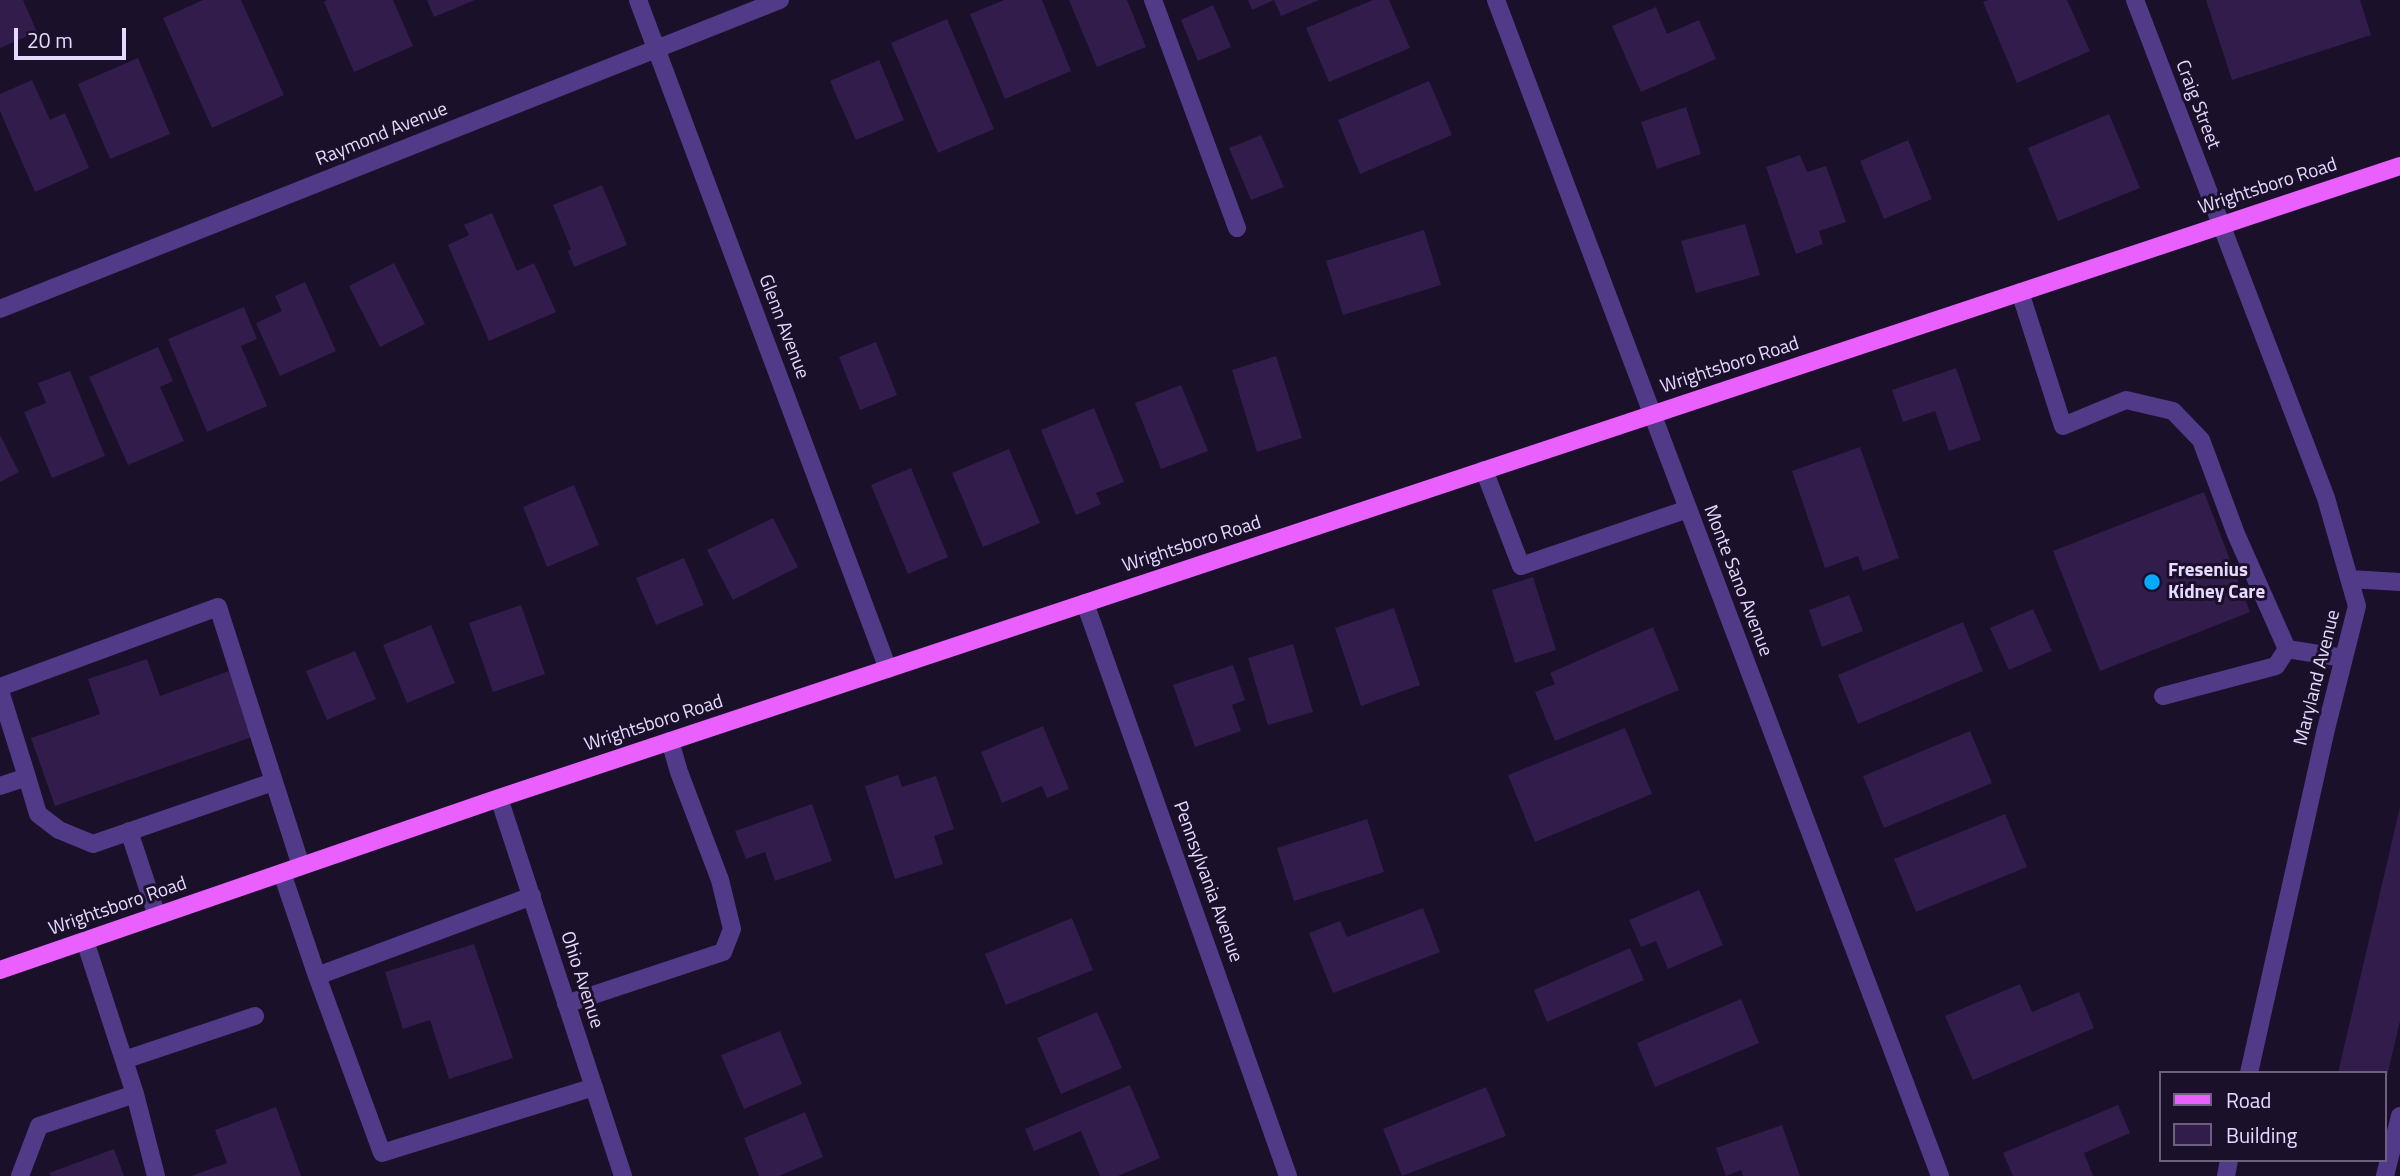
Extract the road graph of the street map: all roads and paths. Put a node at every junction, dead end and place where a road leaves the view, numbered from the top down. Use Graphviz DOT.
graph roads {
  1 [pos="638,0"];
  2 [pos="780,0"];
  3 [pos="1153,0"];
  4 [pos="1496,0"];
  5 [pos="2134,0"];
  6 [pos="656,49"];
  7 [pos="2400,166"];
  8 [pos="2221,225"];
  9 [pos="1237,228"];
  10 [pos="2020,292"];
  11 [pos="0,309"];
  12 [pos="1652,414"];
  13 [pos="1484,470"];
  14 [pos="1688,509"];
  15 [pos="2350,579"];
  16 [pos="2400,582"];
  17 [pos="1085,603"];
  18 [pos="2287,649"];
  19 [pos="2344,658"];
  20 [pos="888,669"];
  21 [pos="0,689"];
  22 [pos="2163,696"];
  23 [pos="670,741"];
  24 [pos="27,777"];
  25 [pos="274,782"];
  26 [pos="0,786"];
  27 [pos="499,798"];
  28 [pos="130,831"];
  29 [pos="301,866"];
  30 [pos="282,873"];
  31 [pos="532,896"];
  32 [pos="157,916"];
  33 [pos="85,941"];
  34 [pos="0,970"];
  35 [pos="317,976"];
  36 [pos="566,1004"];
  37 [pos="254,1016"];
  38 [pos="124,1060"];
  39 [pos="2249,1071"];
  40 [pos="594,1087"];
  41 [pos="135,1094"];
  42 [pos="2400,1116"];
  43 [pos="20,1176"];
  44 [pos="156,1176"];
  45 [pos="623,1176"];
  46 [pos="1288,1176"];
  47 [pos="1940,1176"];
  48 [pos="2385,1176"];
  1 -- 6 [label="street, Glenn Avenue"];
  2 -- 6 [label="street, Raymond Avenue"];
  3 -- 9 [label="street"];
  4 -- 12 [label="street, Monte Sano Avenue"];
  5 -- 8 [label="street, Craig Street"];
  6 -- 11 [label="street, Raymond Avenue"];
  6 -- 20 [label="street, Glenn Avenue"];
  7 -- 8 [label="main road, Wrightsboro Road"];
  8 -- 10 [label="main road, Wrightsboro Road"];
  8 -- 15 [label="street, Maryland Avenue"];
  10 -- 12 [label="main road, Wrightsboro Road"];
  10 -- 18 [label="street"];
  12 -- 13 [label="main road, Wrightsboro Road"];
  12 -- 14 [label="street, Monte Sano Avenue"];
  13 -- 14 [label="street"];
  13 -- 17 [label="main road, Wrightsboro Road"];
  14 -- 47 [label="street, Monte Sano Avenue"];
  15 -- 16 [label="street"];
  15 -- 19 [label="street, Maryland Avenue"];
  17 -- 20 [label="main road, Wrightsboro Road"];
  17 -- 46 [label="street, Pennsylvania Avenue"];
  18 -- 19 [label="street"];
  18 -- 22 [label="street"];
  19 -- 39 [label="street, Maryland Avenue"];
  20 -- 23 [label="main road, Wrightsboro Road"];
  21 -- 24 [label="street"];
  21 -- 25 [label="street"];
  23 -- 27 [label="main road, Wrightsboro Road"];
  23 -- 36 [label="street"];
  24 -- 26 [label="street"];
  24 -- 28 [label="street"];
  25 -- 28 [label="street"];
  25 -- 29 [label="street"];
  27 -- 29 [label="main road, Wrightsboro Road"];
  27 -- 31 [label="street, Ohio Avenue"];
  28 -- 32 [label="street"];
  29 -- 30 [label="main road, Wrightsboro Road"];
  30 -- 32 [label="main road, Wrightsboro Road"];
  30 -- 35 [label="street"];
  31 -- 35 [label="street"];
  31 -- 36 [label="street, Ohio Avenue"];
  32 -- 33 [label="main road, Wrightsboro Road"];
  33 -- 34 [label="main road, Wrightsboro Road"];
  33 -- 38 [label="street"];
  35 -- 40 [label="street"];
  36 -- 40 [label="street, Ohio Avenue"];
  37 -- 38 [label="street"];
  38 -- 41 [label="street"];
  40 -- 45 [label="street, Ohio Avenue"];
  41 -- 43 [label="street"];
  41 -- 44 [label="street"];
  42 -- 48 [label="street"];
}
